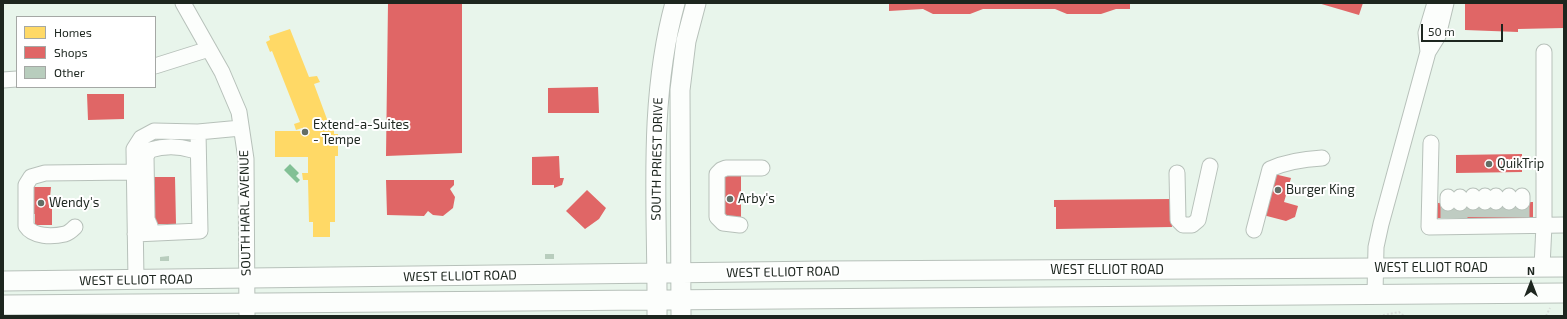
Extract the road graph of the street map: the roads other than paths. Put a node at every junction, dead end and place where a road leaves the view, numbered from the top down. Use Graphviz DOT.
graph roads {
  1 [pos="183,3"];
  2 [pos="696,3"];
  3 [pos="1435,3"];
  4 [pos="1446,3"];
  5 [pos="674,7"];
  6 [pos="209,49"];
  7 [pos="1428,52"];
  8 [pos="1544,52"];
  9 [pos="156,66"];
  10 [pos="3,80"];
  11 [pos="16,80"];
  12 [pos="680,90"];
  13 [pos="241,128"];
  14 [pos="198,132"];
  15 [pos="1431,144"];
  16 [pos="195,150"];
  17 [pos="1322,158"];
  18 [pos="1210,166"];
  19 [pos="762,168"];
  20 [pos="134,172"];
  21 [pos="1177,173"];
  22 [pos="740,225"];
  23 [pos="1544,225"];
  24 [pos="1564,225"];
  25 [pos="75,226"];
  26 [pos="150,230"];
  27 [pos="1254,230"];
  28 [pos="135,234"];
  29 [pos="1542,267"];
  30 [pos="1564,267"];
  31 [pos="1375,268"];
  32 [pos="1111,270"];
  33 [pos="1020,271"];
  34 [pos="656,273"];
  35 [pos="680,273"];
  36 [pos="136,280"];
  37 [pos="3,281"];
  38 [pos="1375,294"];
  39 [pos="1024,297"];
  40 [pos="247,298"];
  41 [pos="924,298"];
  42 [pos="1558,300"];
  43 [pos="3,305"];
  44 [pos="657,308"];
  45 [pos="681,308"];
  1 -- 6 [label="street, SOUTH HARL AVENUE"];
  2 -- 12 [label="main road, SOUTH PRIEST DRIVE"];
  3 -- 7 [label="street"];
  4 -- 7 [label="street"];
  5 -- 12 [label="main road"];
  5 -- 34 [label="main road, SOUTH PRIEST DRIVE"];
  6 -- 9 [label="street"];
  6 -- 13 [label="street, SOUTH HARL AVENUE"];
  7 -- 31 [label="street"];
  8 -- 23 [label="street"];
  10 -- 11 [label="street"];
  12 -- 35 [label="main road, SOUTH PRIEST DRIVE"];
  13 -- 14 [label="street"];
  13 -- 40 [label="street, SOUTH HARL AVENUE"];
  14 -- 16 [label="street"];
  14 -- 20 [label="street"];
  15 -- 23 [label="street"];
  16 -- 26 [label="street"];
  16 -- 26 [label="street"];
  17 -- 27 [label="street"];
  18 -- 21 [label="street"];
  19 -- 22 [label="street"];
  20 -- 25 [label="street"];
  20 -- 28 [label="street"];
  23 -- 24 [label="street"];
  23 -- 29 [label="street"];
  26 -- 28 [label="street"];
  28 -- 36 [label="street"];
  29 -- 30 [label="main road, WEST ELLIOT ROAD"];
  29 -- 31 [label="main road, WEST ELLIOT ROAD"];
  31 -- 32 [label="main road, WEST ELLIOT ROAD"];
  31 -- 38 [label="street"];
  32 -- 33 [label="main road, WEST ELLIOT ROAD"];
  32 -- 39 [label="main road"];
  33 -- 35 [label="main road, WEST ELLIOT ROAD"];
  33 -- 41 [label="main road"];
  34 -- 35 [label="main road, WEST ELLIOT ROAD"];
  34 -- 40 [label="main road, WEST ELLIOT ROAD"];
  34 -- 44 [label="main road, SOUTH PRIEST DRIVE"];
  35 -- 45 [label="main road, SOUTH PRIEST DRIVE"];
  36 -- 37 [label="main road, WEST ELLIOT ROAD"];
  36 -- 40 [label="main road, WEST ELLIOT ROAD"];
  38 -- 39 [label="main road, WEST ELLIOT ROAD"];
  38 -- 42 [label="main road, WEST ELLIOT ROAD"];
  39 -- 41 [label="main road, WEST ELLIOT ROAD"];
  40 -- 43 [label="main road, WEST ELLIOT ROAD"];
  40 -- 44 [label="main road, WEST ELLIOT ROAD"];
  41 -- 45 [label="main road, WEST ELLIOT ROAD"];
  44 -- 45 [label="main road, WEST ELLIOT ROAD"];
}
